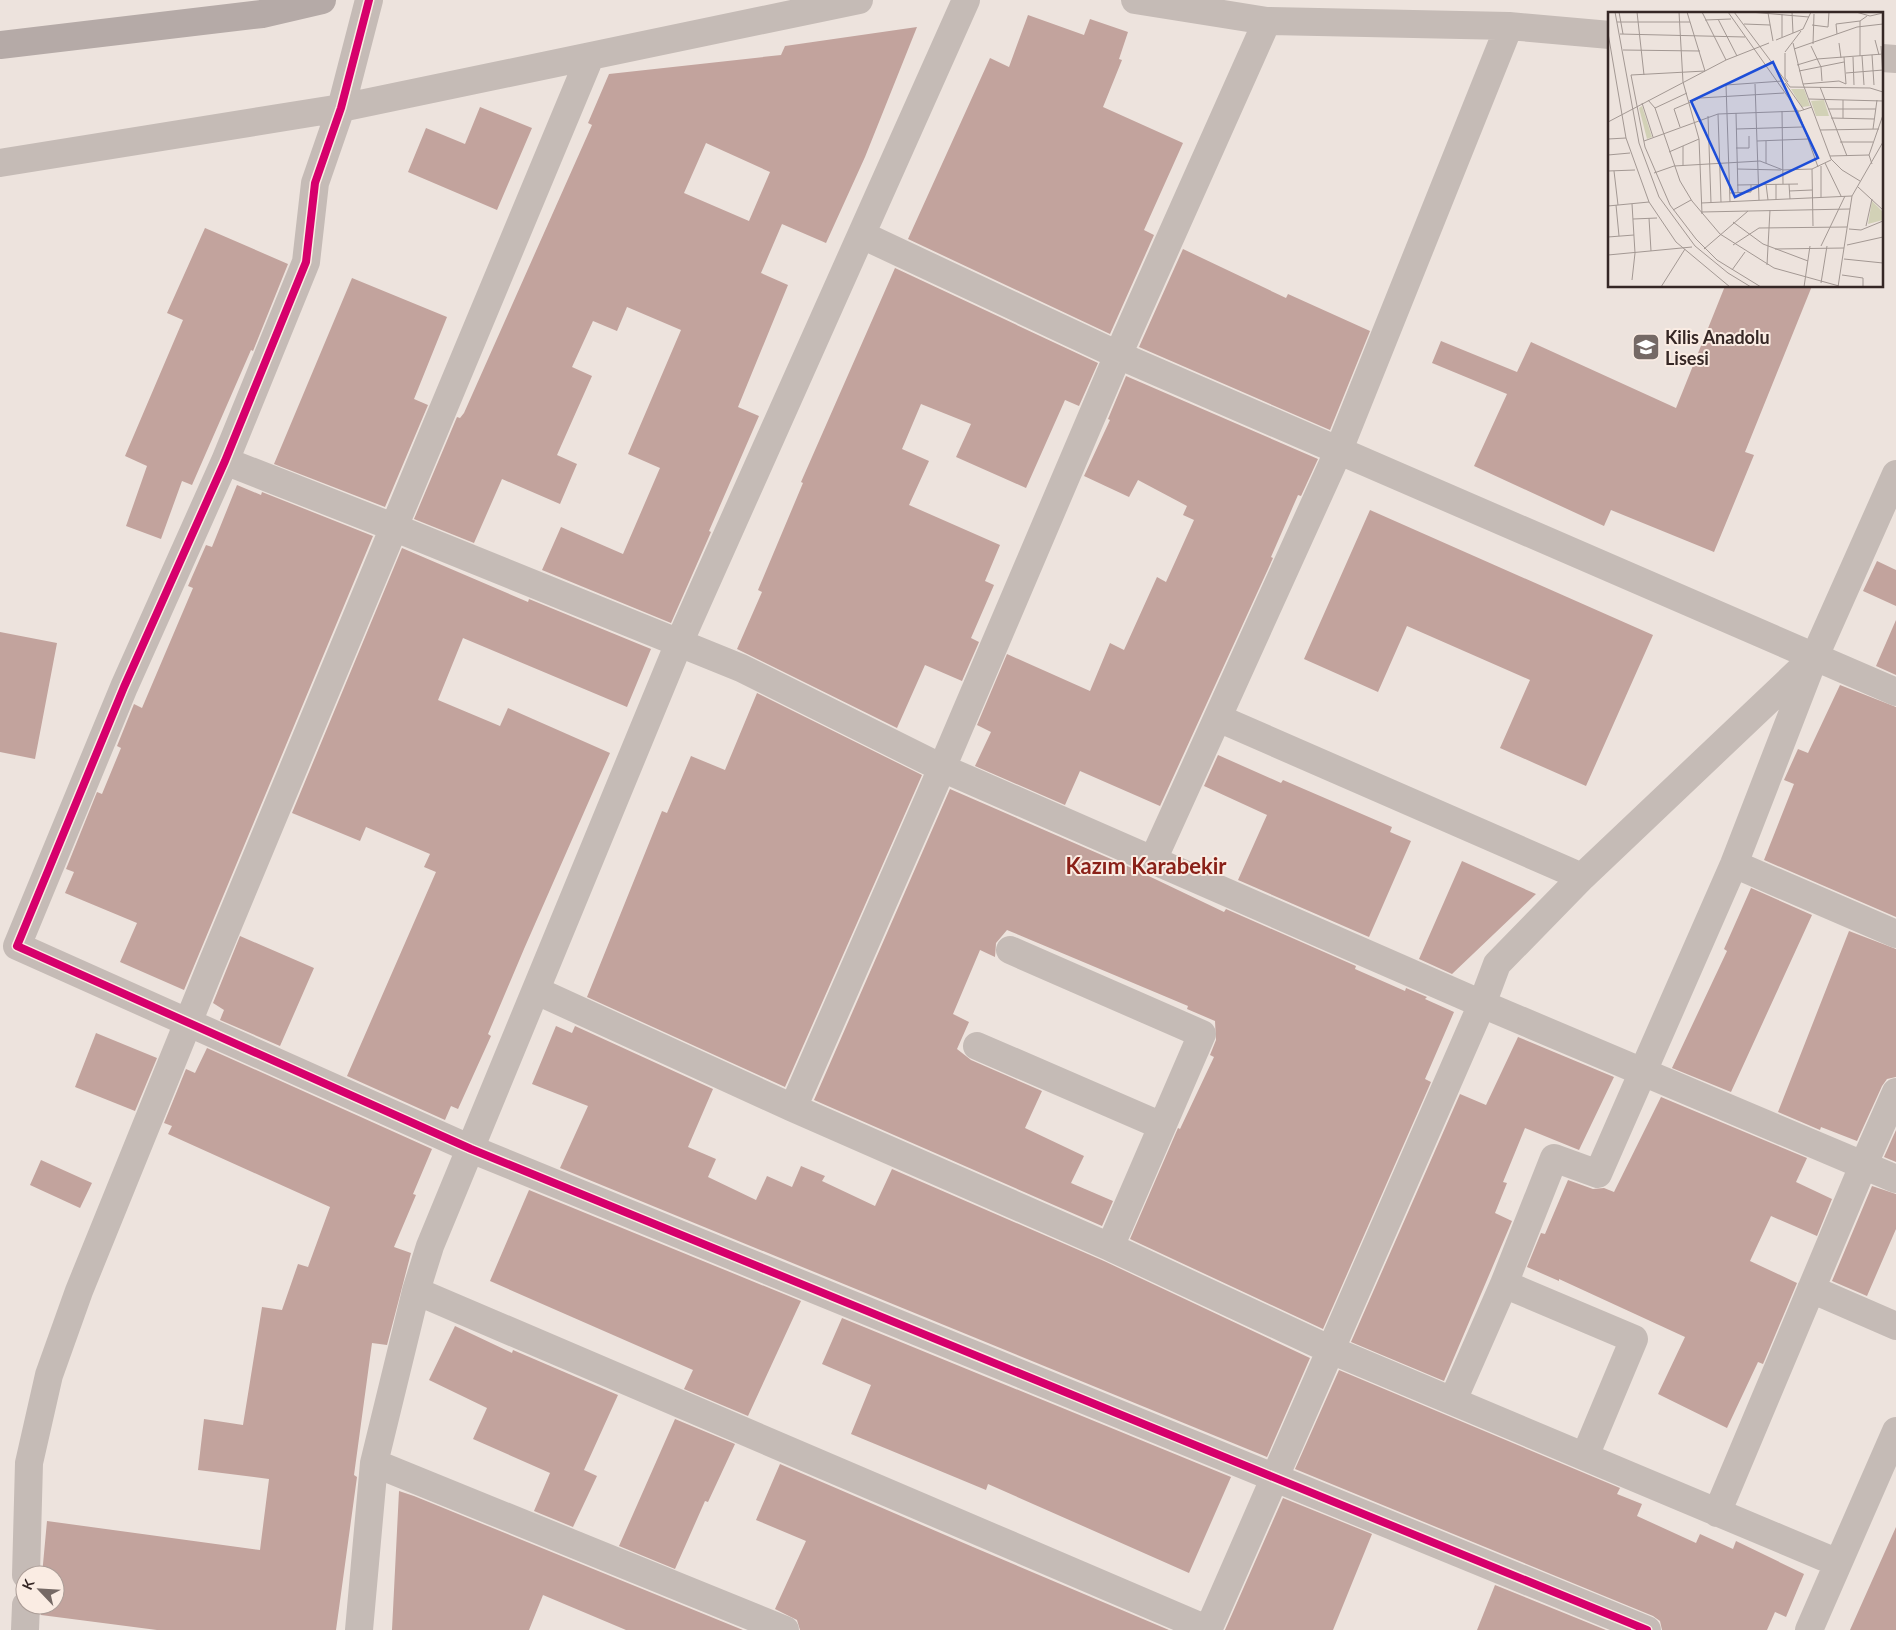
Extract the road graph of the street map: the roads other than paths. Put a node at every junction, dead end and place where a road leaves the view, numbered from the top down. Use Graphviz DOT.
graph roads {
  1 [pos="322,0"];
  2 [pos="859,0"];
  3 [pos="966,0"];
  4 [pos="1135,0"];
  5 [pos="367,8"];
  6 [pos="1267,21"];
  7 [pos="1509,26"];
  8 [pos="1608,35"];
  9 [pos="0,45"];
  10 [pos="590,57"];
  11 [pos="344,96"];
  12 [pos="0,163"];
  13 [pos="862,235"];
  14 [pos="1118,355"];
  15 [pos="1338,452"];
  16 [pos="225,461"];
  17 [pos="1896,474"];
  18 [pos="393,526"];
  19 [pos="679,643"];
  20 [pos="1814,656"];
  21 [pos="1896,692"];
  22 [pos="1218,718"];
  23 [pos="942,768"];
  24 [pos="1153,860"];
  25 [pos="1734,864"];
  26 [pos="1582,877"];
  27 [pos="1896,934"];
  28 [pos="1010,950"];
  29 [pos="537,991"];
  30 [pos="1482,1004"];
  31 [pos="188,1022"];
  32 [pos="977,1046"];
  33 [pos="1644,1073"];
  34 [pos="1896,1092"];
  35 [pos="792,1108"];
  36 [pos="1162,1126"];
  37 [pos="471,1150"];
  38 [pos="1863,1166"];
  39 [pos="1896,1179"];
  40 [pos="1110,1247"];
  41 [pos="1504,1284"];
  42 [pos="1811,1289"];
  43 [pos="416,1291"];
  44 [pos="1896,1326"];
  45 [pos="1331,1350"];
  46 [pos="1453,1400"];
  47 [pos="1896,1431"];
  48 [pos="1585,1456"];
  49 [pos="374,1463"];
  50 [pos="1276,1478"];
  51 [pos="1717,1513"];
  52 [pos="1838,1563"];
  53 [pos="26,1565"];
  54 [pos="26,1615"];
  55 [pos="25,1630"];
  56 [pos="359,1630"];
  57 [pos="785,1630"];
  58 [pos="1209,1630"];
  59 [pos="1647,1630"];
  60 [pos="1809,1630"];
  1 -- 9 [label="main road"];
  2 -- 10 [label="street"];
  3 -- 13 [label="street"];
  4 -- 6 [label="street"];
  5 -- 11 [label="street"];
  6 -- 7 [label="street"];
  6 -- 14 [label="street"];
  7 -- 8 [label="street"];
  7 -- 15 [label="street"];
  10 -- 11 [label="street"];
  10 -- 18 [label="street"];
  11 -- 12 [label="street"];
  11 -- 16 [label="street"];
  13 -- 14 [label="street"];
  13 -- 19 [label="street"];
  14 -- 15 [label="street"];
  14 -- 23 [label="street"];
  15 -- 20 [label="street"];
  15 -- 22 [label="street"];
  16 -- 18 [label="street"];
  16 -- 31 [label="street"];
  17 -- 20 [label="street"];
  18 -- 19 [label="street"];
  18 -- 31 [label="street"];
  19 -- 23 [label="street"];
  19 -- 29 [label="street"];
  20 -- 21 [label="street"];
  20 -- 25 [label="street"];
  20 -- 26 [label="street"];
  22 -- 24 [label="street"];
  22 -- 26 [label="street"];
  23 -- 24 [label="street"];
  23 -- 35 [label="street"];
  24 -- 30 [label="street"];
  25 -- 27 [label="street"];
  25 -- 33 [label="street"];
  26 -- 30 [label="street"];
  28 -- 36 [label="street"];
  29 -- 35 [label="street"];
  29 -- 37 [label="street"];
  30 -- 33 [label="street"];
  30 -- 45 [label="street"];
  31 -- 37 [label="street"];
  31 -- 53 [label="street"];
  32 -- 36 [label="street"];
  33 -- 38 [label="street"];
  33 -- 41 [label="street"];
  34 -- 38 [label="street"];
  35 -- 40 [label="street"];
  36 -- 40 [label="street"];
  37 -- 43 [label="street"];
  37 -- 50 [label="street"];
  38 -- 39 [label="street"];
  38 -- 42 [label="street"];
  40 -- 45 [label="street"];
  41 -- 46 [label="street"];
  41 -- 48 [label="street"];
  42 -- 44 [label="street"];
  42 -- 51 [label="street"];
  43 -- 49 [label="street"];
  43 -- 58 [label="street"];
  45 -- 46 [label="street"];
  45 -- 50 [label="street"];
  46 -- 48 [label="street"];
  47 -- 52 [label="street"];
  48 -- 51 [label="street"];
  49 -- 56 [label="street"];
  49 -- 57 [label="street"];
  50 -- 58 [label="street"];
  50 -- 59 [label="street"];
  51 -- 52 [label="street"];
  52 -- 60 [label="street"];
  54 -- 55 [label="street"];
}
